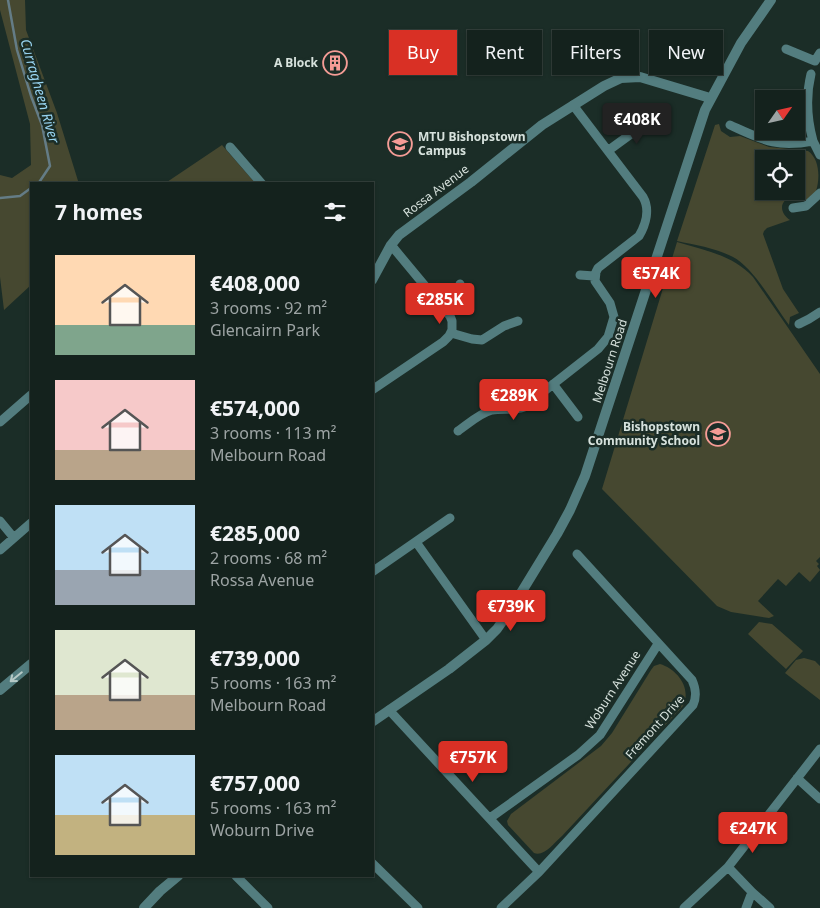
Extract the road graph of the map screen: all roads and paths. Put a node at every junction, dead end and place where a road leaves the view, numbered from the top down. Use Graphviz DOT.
graph roads {
  1 [pos="768,2"];
  2 [pos="786,48"];
  3 [pos="818,57"];
  4 [pos="816,74"];
  5 [pos="710,98"];
  6 [pos="573,105"];
  7 [pos="650,120"];
  8 [pos="730,126"];
  9 [pos="813,141"];
  10 [pos="230,147"];
  11 [pos="609,150"];
  12 [pos="820,155"];
  13 [pos="260,182"];
  14 [pos="820,193"];
  15 [pos="793,208"];
  16 [pos="391,246"];
  17 [pos="580,275"];
  18 [pos="374,276"];
  19 [pos="594,276"];
  20 [pos="460,284"];
  21 [pos="446,310"];
  22 [pos="820,312"];
  23 [pos="518,321"];
  24 [pos="799,324"];
  25 [pos="451,333"];
  26 [pos="553,384"];
  27 [pos="374,389"];
  28 [pos="30,396"];
  29 [pos="578,417"];
  30 [pos="0,422"];
  31 [pos="458,431"];
  32 [pos="450,518"];
  33 [pos="0,521"];
  34 [pos="30,524"];
  35 [pos="14,538"];
  36 [pos="416,542"];
  37 [pos="0,550"];
  38 [pos="577,554"];
  39 [pos="374,571"];
  40 [pos="486,640"];
  41 [pos="658,644"];
  42 [pos="30,665"];
  43 [pos="0,690"];
  44 [pos="389,710"];
  45 [pos="374,721"];
  46 [pos="820,749"];
  47 [pos="797,778"];
  48 [pos="820,799"];
  49 [pos="490,818"];
  50 [pos="374,865"];
  51 [pos="728,867"];
  52 [pos="539,872"];
  53 [pos="177,877"];
  54 [pos="237,877"];
  55 [pos="752,892"];
  56 [pos="144,908"];
  57 [pos="268,908"];
  58 [pos="418,908"];
  59 [pos="501,908"];
  60 [pos="684,908"];
  61 [pos="746,908"];
  62 [pos="770,908"];
  1 -- 5 [label="street, Melbourn Road"];
  2 -- 3 [label="street"];
  3 -- 4 [label="street"];
  4 -- 9 [label="street"];
  5 -- 6 [label="street, Rossa Avenue"];
  5 -- 40 [label="street, Melbourn Road"];
  6 -- 11 [label="street"];
  6 -- 16 [label="street, Rossa Avenue"];
  7 -- 11 [label="street"];
  8 -- 9 [label="street"];
  9 -- 12 [label="street"];
  10 -- 13 [label="street"];
  11 -- 19 [label="street"];
  14 -- 15 [label="street"];
  16 -- 18 [label="street, Rossa Avenue"];
  16 -- 21 [label="street"];
  17 -- 19 [label="street"];
  19 -- 26 [label="street"];
  20 -- 21 [label="street"];
  21 -- 25 [label="street"];
  22 -- 24 [label="street"];
  23 -- 25 [label="street"];
  25 -- 27 [label="street"];
  26 -- 29 [label="street"];
  26 -- 31 [label="street"];
  28 -- 30 [label="street"];
  32 -- 36 [label="street"];
  33 -- 35 [label="street"];
  34 -- 35 [label="street"];
  35 -- 37 [label="street"];
  36 -- 39 [label="street"];
  36 -- 40 [label="street"];
  38 -- 41 [label="street, Fremont Drive"];
  40 -- 44 [label="street, Melbourn Road"];
  41 -- 49 [label="street, Woburn Avenue"];
  41 -- 52 [label="street, Fremont Drive"];
  42 -- 43 [label="street, one-way"];
  44 -- 45 [label="street, Melbourn Road"];
  44 -- 49 [label="street"];
  46 -- 47 [label="street"];
  47 -- 48 [label="street"];
  47 -- 51 [label="street"];
  49 -- 52 [label="street"];
  50 -- 58 [label="street"];
  51 -- 55 [label="street"];
  51 -- 60 [label="street"];
  52 -- 59 [label="street, Fremont Drive"];
  53 -- 56 [label="street"];
  54 -- 57 [label="street"];
  55 -- 61 [label="street"];
  55 -- 62 [label="street"];
}
